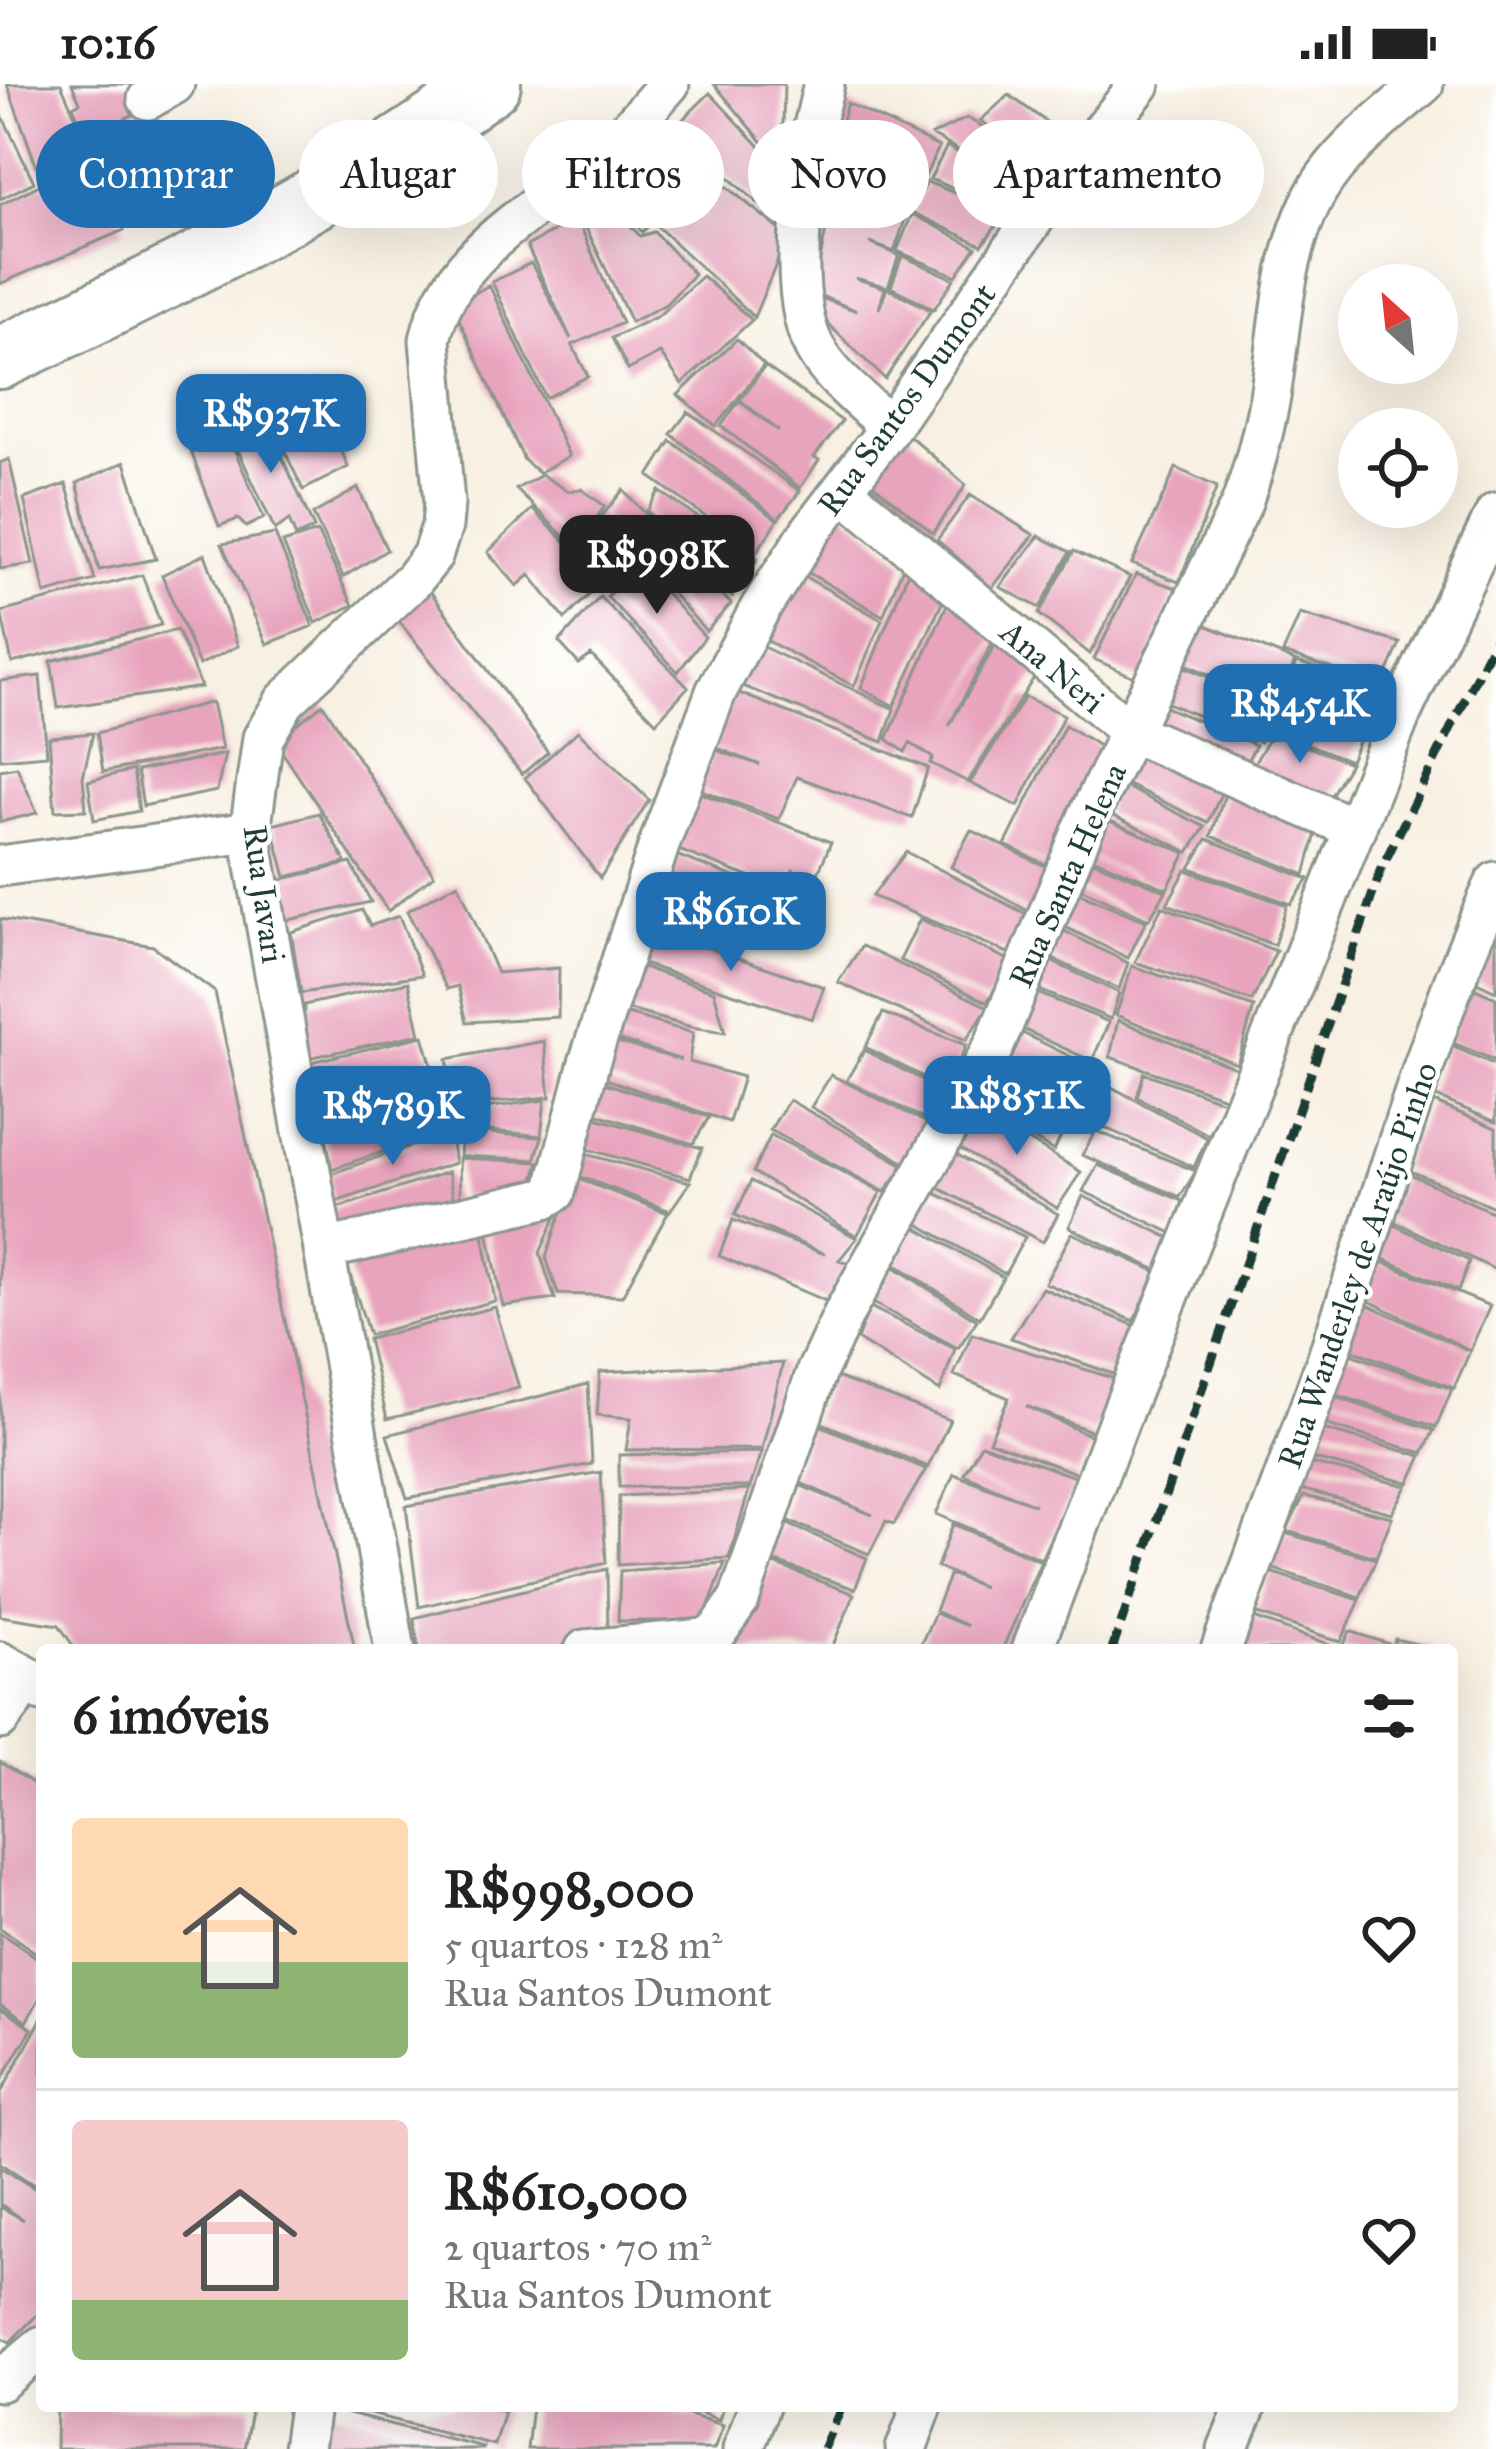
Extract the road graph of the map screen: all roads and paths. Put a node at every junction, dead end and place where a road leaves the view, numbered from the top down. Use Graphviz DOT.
graph roads {
  1 [pos="490,84"];
  2 [pos="669,84"];
  3 [pos="824,84"];
  4 [pos="1140,84"];
  5 [pos="1423,84"];
  6 [pos="0,358"];
  7 [pos="890,427"];
  8 [pos="842,490"];
  9 [pos="1496,513"];
  10 [pos="1131,732"];
  11 [pos="1356,829"];
  12 [pos="250,832"];
  13 [pos="0,866"];
  14 [pos="1496,882"];
  15 [pos="326,1249"];
  16 [pos="393,1644"];
  17 [pos="674,1644"];
  18 [pos="1034,1644"];
  19 [pos="1223,1644"];
  20 [pos="24,1677"];
  21 [pos="0,1718"];
  22 [pos="36,2351"];
  23 [pos="0,2381"];
  24 [pos="308,2412"];
  25 [pos="757,2412"];
  26 [pos="920,2412"];
  27 [pos="1243,2412"];
  28 [pos="303,2449"];
  29 [pos="743,2449"];
  30 [pos="906,2449"];
  31 [pos="1228,2449"];
  1 -- 6 [label="main road"];
  2 -- 12 [label="street, Rua Javari"];
  3 -- 7 [label="street"];
  4 -- 7 [label="street, Rua Santos Dumont"];
  5 -- 10 [label="street, Rua Santa Helena"];
  7 -- 8 [label="street, Rua Santos Dumont"];
  8 -- 10 [label="street, Ana Neri"];
  8 -- 15 [label="street, Rua Santos Dumont"];
  9 -- 11 [label="street"];
  10 -- 11 [label="street, Ana Neri"];
  10 -- 17 [label="street, Rua Santa Helena"];
  11 -- 18 [label="street"];
  12 -- 13 [label="street"];
  12 -- 15 [label="street, Rua Javari"];
  14 -- 19 [label="street, Rua Wanderley de Araújo Pinho"];
  15 -- 16 [label="street, Rua Javari"];
  20 -- 21 [label="street"];
  22 -- 23 [label="street"];
  24 -- 28 [label="street"];
  25 -- 29 [label="street"];
  26 -- 30 [label="street"];
  27 -- 31 [label="street"];
}
